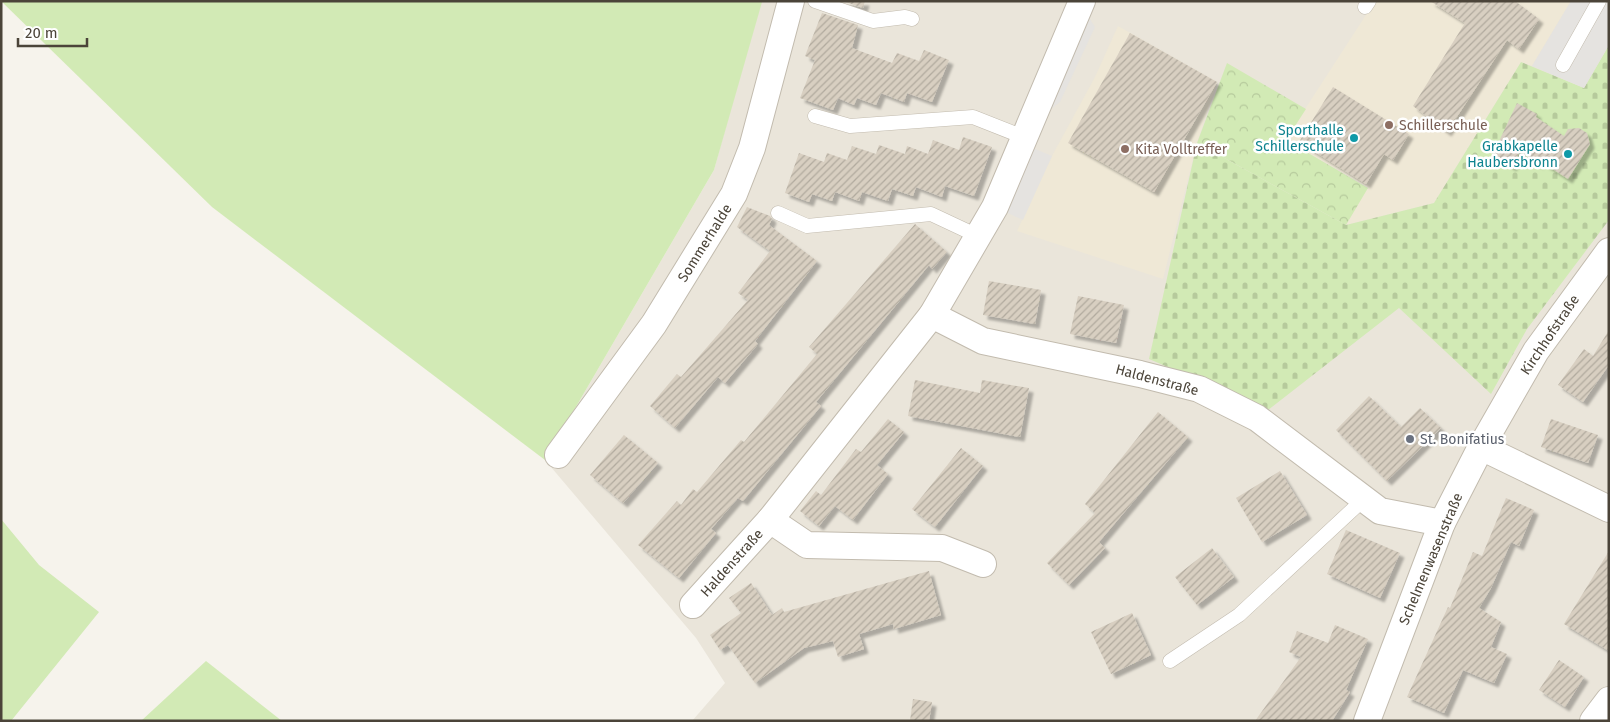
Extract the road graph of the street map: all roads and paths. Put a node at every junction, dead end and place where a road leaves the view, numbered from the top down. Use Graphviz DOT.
graph roads {
  1 [pos="791,1"];
  2 [pos="814,1"];
  3 [pos="1082,1"];
  4 [pos="1599,1"];
  5 [pos="912,19"];
  6 [pos="1563,65"];
  7 [pos="815,116"];
  8 [pos="1026,138"];
  9 [pos="778,213"];
  10 [pos="980,237"];
  11 [pos="1609,251"];
  12 [pos="932,316"];
  13 [pos="1481,447"];
  14 [pos="558,455"];
  15 [pos="1364,499"];
  16 [pos="1609,510"];
  17 [pos="770,520"];
  18 [pos="1442,524"];
  19 [pos="983,564"];
  20 [pos="693,605"];
  21 [pos="1170,661"];
  22 [pos="1609,700"];
  23 [pos="1367,721"];
  24 [pos="1593,721"];
  1 -- 14 [label="street, Sommerhalde"];
  2 -- 5 [label="lane"];
  3 -- 8 [label="street, Haldenstraße"];
  4 -- 6 [label="lane"];
  7 -- 8 [label="lane"];
  8 -- 10 [label="street, Haldenstraße"];
  9 -- 10 [label="lane"];
  10 -- 12 [label="street, Haldenstraße"];
  11 -- 13 [label="street, Kirchhofstraße"];
  12 -- 15 [label="street, Haldenstraße"];
  12 -- 17 [label="street, Haldenstraße"];
  13 -- 16 [label="street"];
  13 -- 18 [label="street, Schelmenwasenstraße"];
  15 -- 18 [label="street, Haldenstraße"];
  15 -- 21 [label="lane"];
  17 -- 19 [label="street, Haldenstraße"];
  17 -- 20 [label="street, Haldenstraße"];
  18 -- 23 [label="street, Schelmenwasenstraße"];
  22 -- 24 [label="street"];
}
